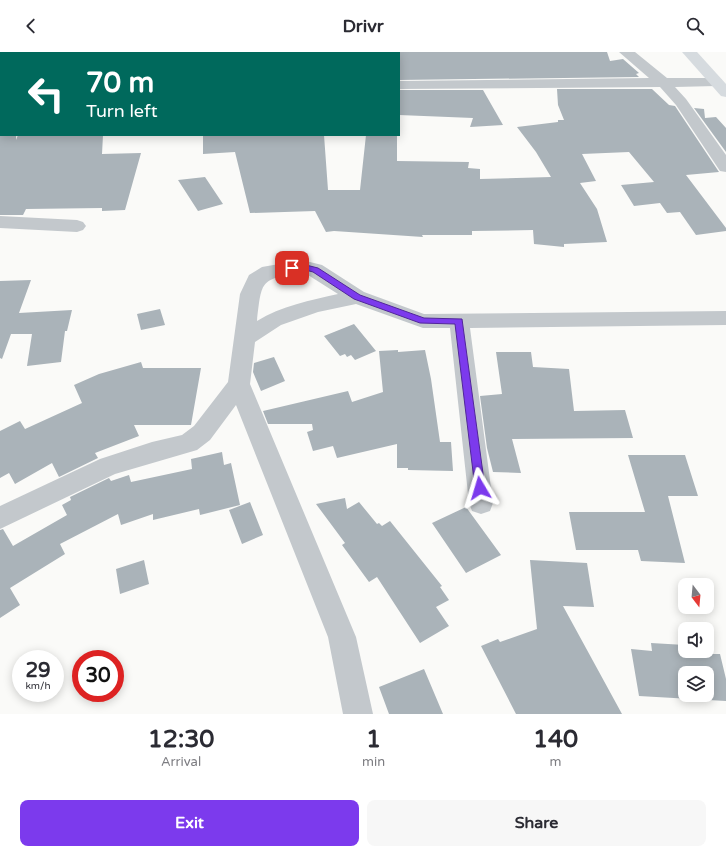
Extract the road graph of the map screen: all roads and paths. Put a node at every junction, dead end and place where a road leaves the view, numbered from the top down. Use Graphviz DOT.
graph roads {
  1 [pos="626,52"];
  2 [pos="689,52"];
  3 [pos="664,83"];
  4 [pos="400,85"];
  5 [pos="721,88"];
  6 [pos="726,167"];
  7 [pos="0,222"];
  8 [pos="77,226"];
  9 [pos="357,297"];
  10 [pos="726,318"];
  11 [pos="459,321"];
  12 [pos="245,338"];
  13 [pos="239,384"];
  14 [pos="482,503"];
  15 [pos="0,518"];
  16 [pos="358,714"];
  1 -- 3 [label="street"];
  2 -- 5 [label="highway"];
  3 -- 4 [label="street"];
  3 -- 5 [label="street"];
  3 -- 6 [label="street"];
  7 -- 8 [label="street"];
  9 -- 11 [label="street"];
  9 -- 12 [label="street"];
  9 -- 12 [label="street"];
  10 -- 11 [label="street"];
  11 -- 14 [label="street"];
  12 -- 13 [label="street"];
  13 -- 15 [label="street"];
  13 -- 16 [label="street"];
}
